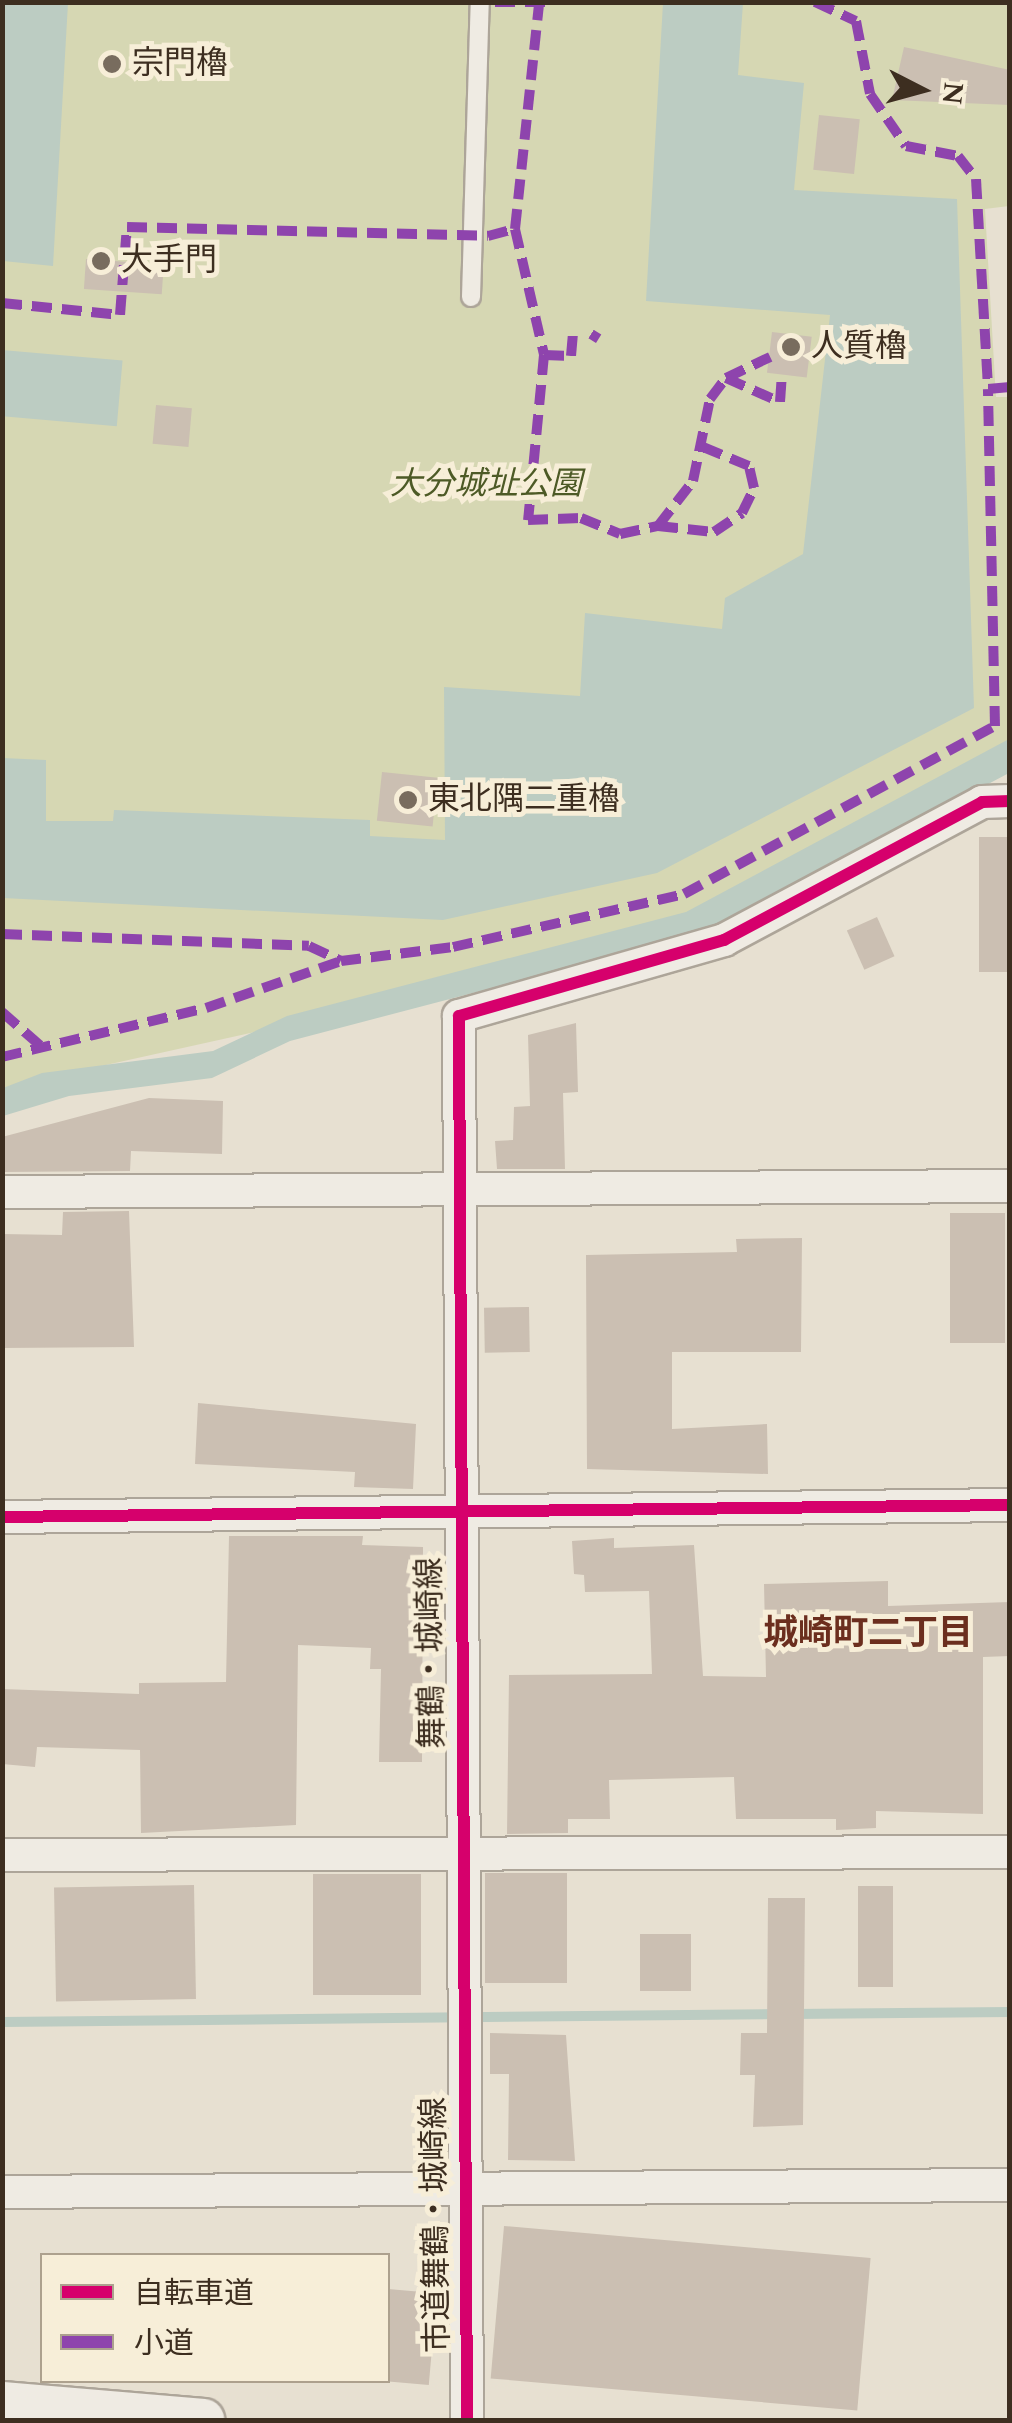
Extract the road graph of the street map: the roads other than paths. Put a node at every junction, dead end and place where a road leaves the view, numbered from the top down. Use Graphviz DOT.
graph roads {
  1 [pos="480,2"];
  2 [pos="471,298"];
  3 [pos="1010,802"];
  4 [pos="455,1186"];
  5 [pos="1010,1186"];
  6 [pos="2,1192"];
  7 [pos="1010,1506"];
  8 [pos="458,1511"];
  9 [pos="2,1517"];
  10 [pos="1010,1852"];
  11 [pos="2,1855"];
  12 [pos="462,1856"];
  13 [pos="463,2015"];
  14 [pos="1010,2185"];
  15 [pos="464,2187"];
  16 [pos="2,2192"];
  17 [pos="2,2403"];
  18 [pos="150,2418"];
  19 [pos="204,2420"];
  20 [pos="468,2420"];
  1 -- 2 [label="lane"];
  3 -- 4 [label="street, 舞鶴・城崎線"];
  4 -- 5 [label="street"];
  4 -- 6 [label="street"];
  4 -- 8 [label="street, 舞鶴・城崎線"];
  7 -- 8 [label="street"];
  8 -- 9 [label="street"];
  8 -- 12 [label="street, 舞鶴・城崎線"];
  10 -- 12 [label="street"];
  11 -- 12 [label="street"];
  12 -- 13 [label="street, 舞鶴・城崎線"];
  13 -- 15 [label="street, 市道舞鶴・城崎線"];
  14 -- 15 [label="street"];
  15 -- 16 [label="street"];
  15 -- 20 [label="street, 市道舞鶴・城崎線"];
  17 -- 18 [label="street"];
  18 -- 19 [label="street"];
}
